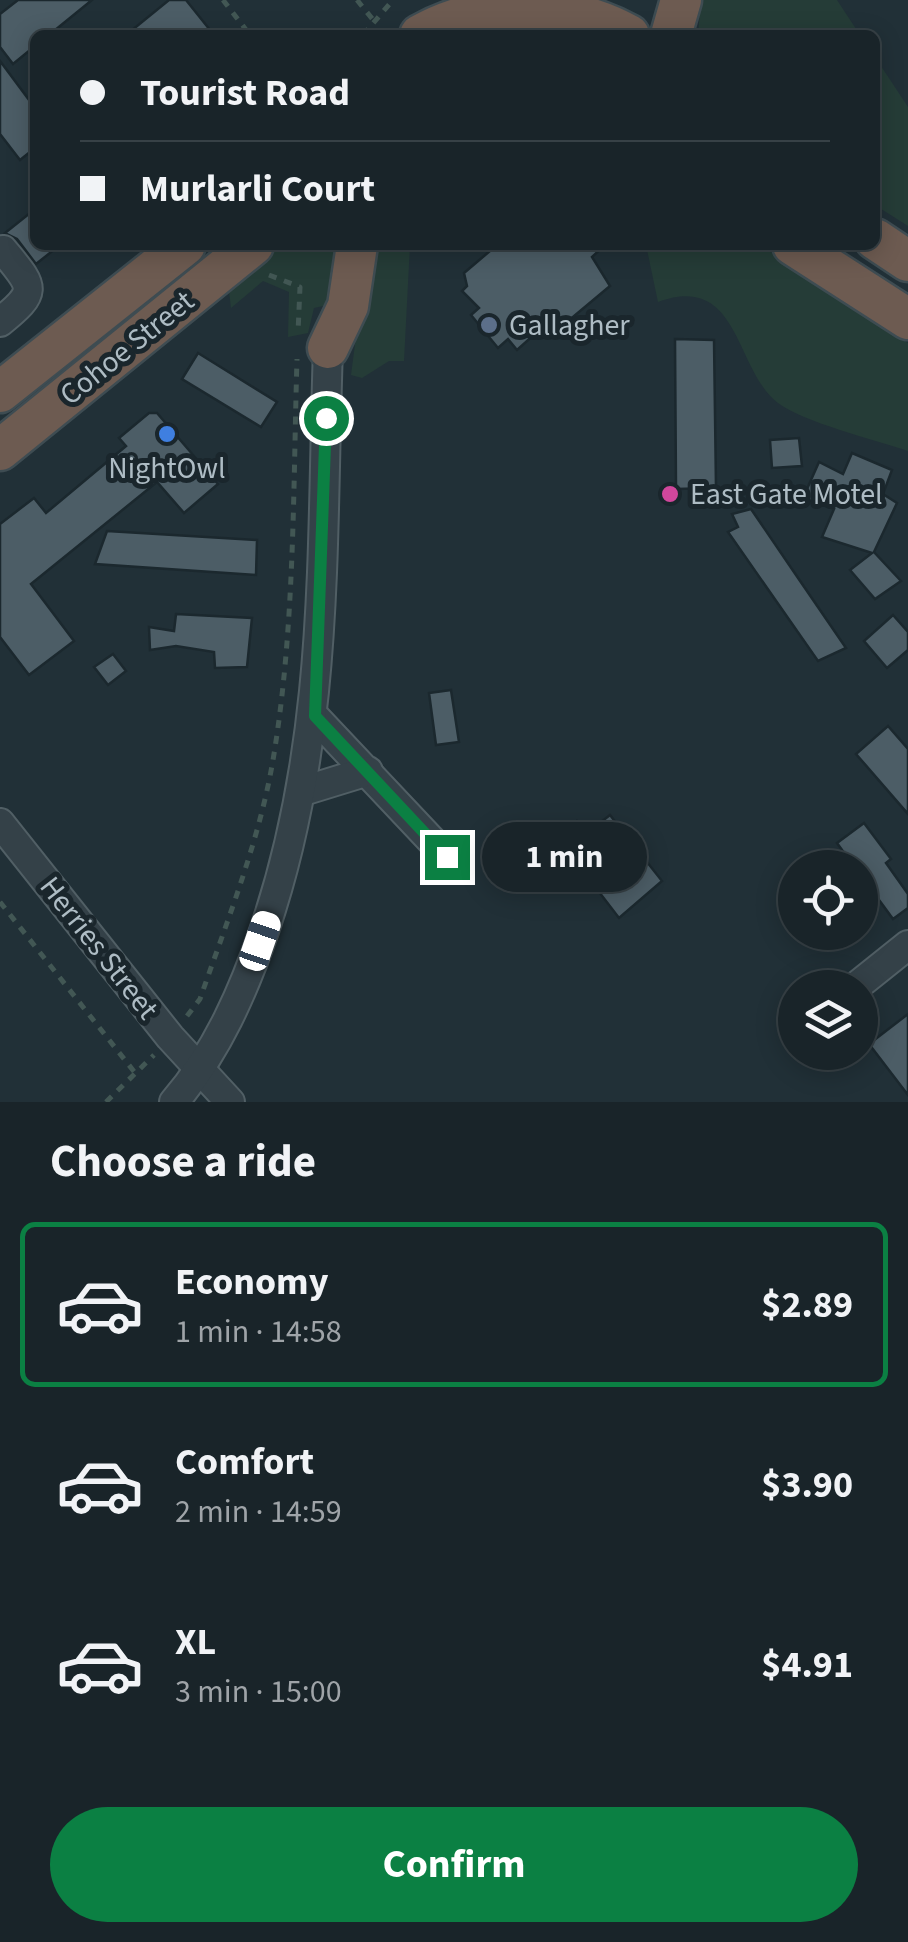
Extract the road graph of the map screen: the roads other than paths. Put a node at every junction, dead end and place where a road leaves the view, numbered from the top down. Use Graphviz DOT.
graph roads {
  1 [pos="681,0"];
  2 [pos="512,12"];
  3 [pos="432,19"];
  4 [pos="618,30"];
  5 [pos="672,30"];
  6 [pos="880,242"];
  7 [pos="3,250"];
  8 [pos="180,250"];
  9 [pos="188,250"];
  10 [pos="356,250"];
  11 [pos="801,250"];
  12 [pos="259,259"];
  13 [pos="908,261"];
  14 [pos="202,287"];
  15 [pos="908,319"];
  16 [pos="0,322"];
  17 [pos="328,348"];
  18 [pos="108,363"];
  19 [pos="0,392"];
  20 [pos="0,426"];
  21 [pos="0,450"];
  22 [pos="315,716"];
  23 [pos="368,771"];
  24 [pos="304,792"];
  25 [pos="0,823"];
  26 [pos="447,857"];
  27 [pos="908,944"];
  28 [pos="876,970"];
  29 [pos="201,1071"];
  30 [pos="174,1102"];
  31 [pos="230,1102"];
  1 -- 5 [label="highway"];
  2 -- 3 [label="highway"];
  2 -- 4 [label="highway"];
  6 -- 13 [label="highway"];
  7 -- 16 [label="street"];
  8 -- 19 [label="highway, Cohoe Street"];
  9 -- 14 [label="street"];
  10 -- 17 [label="highway"];
  11 -- 15 [label="highway"];
  12 -- 14 [label="highway, Cohoe Street"];
  14 -- 18 [label="highway, Cohoe Street"];
  17 -- 22 [label="street"];
  18 -- 20 [label="highway"];
  18 -- 21 [label="highway, Cohoe Street"];
  22 -- 23 [label="street"];
  22 -- 24 [label="street"];
  23 -- 24 [label="street"];
  23 -- 26 [label="street"];
  24 -- 29 [label="street"];
  25 -- 29 [label="street, Herries Street"];
  27 -- 28 [label="street"];
  29 -- 30 [label="street"];
  29 -- 31 [label="street, Herries Street"];
}
